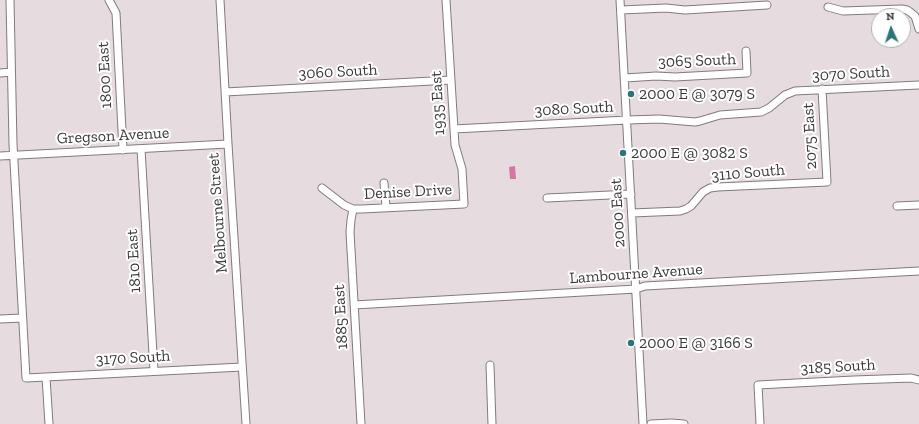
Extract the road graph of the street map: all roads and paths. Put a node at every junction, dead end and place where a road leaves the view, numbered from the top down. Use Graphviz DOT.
graph roads {
  1 [pos="10,0"];
  2 [pos="109,0"];
  3 [pos="220,0"];
  4 [pos="446,0"];
  5 [pos="620,0"];
  6 [pos="767,5"];
  7 [pos="828,7"];
  8 [pos="621,10"];
  9 [pos="919,28"];
  10 [pos="746,51"];
  11 [pos="11,72"];
  12 [pos="0,73"];
  13 [pos="625,78"];
  14 [pos="451,80"];
  15 [pos="919,85"];
  16 [pos="822,89"];
  17 [pos="225,92"];
  18 [pos="785,95"];
  19 [pos="627,120"];
  20 [pos="454,129"];
  21 [pos="228,144"];
  22 [pos="141,149"];
  23 [pos="123,150"];
  24 [pos="0,156"];
  25 [pos="14,156"];
  26 [pos="827,182"];
  27 [pos="384,183"];
  28 [pos="322,188"];
  29 [pos="631,194"];
  30 [pos="547,198"];
  31 [pos="464,204"];
  32 [pos="919,205"];
  33 [pos="897,206"];
  34 [pos="386,208"];
  35 [pos="353,209"];
  36 [pos="632,213"];
  37 [pos="919,271"];
  38 [pos="636,289"];
  39 [pos="354,305"];
  40 [pos="22,318"];
  41 [pos="0,319"];
  42 [pos="490,365"];
  43 [pos="242,367"];
  44 [pos="154,371"];
  45 [pos="46,377"];
  46 [pos="919,380"];
  47 [pos="49,424"];
  48 [pos="246,424"];
  49 [pos="360,424"];
  50 [pos="492,424"];
  51 [pos="643,424"];
  52 [pos="651,424"];
  53 [pos="684,424"];
  54 [pos="760,424"];
  1 -- 11 [label="street"];
  2 -- 23 [label="street, 1800 East"];
  3 -- 17 [label="street, Melbourne Street"];
  4 -- 14 [label="street, 1935 East"];
  5 -- 8 [label="street, 2000 East"];
  6 -- 8 [label="street"];
  7 -- 9 [label="street"];
  8 -- 13 [label="street, 2000 East"];
  10 -- 13 [label="street, 3065 South"];
  11 -- 12 [label="street"];
  11 -- 25 [label="street"];
  13 -- 19 [label="street, 2000 East"];
  14 -- 17 [label="street, 3060 South"];
  14 -- 20 [label="street, 1935 East"];
  15 -- 16 [label="street, 3070 South"];
  16 -- 18 [label="street, 3070 South"];
  16 -- 26 [label="street, 2075 East"];
  17 -- 21 [label="street, Melbourne Street"];
  18 -- 19 [label="street, 3080 South"];
  19 -- 20 [label="street, 3080 South"];
  19 -- 29 [label="street, 2000 East"];
  20 -- 31 [label="street, 1935 East"];
  21 -- 22 [label="street, Gregson Avenue"];
  21 -- 43 [label="street, Melbourne Street"];
  22 -- 23 [label="street, Gregson Avenue"];
  22 -- 44 [label="street, 1810 East"];
  23 -- 25 [label="street, Gregson Avenue"];
  24 -- 25 [label="street, Gregson Avenue"];
  25 -- 40 [label="street"];
  26 -- 36 [label="street, 3110 South"];
  27 -- 34 [label="street"];
  28 -- 35 [label="street"];
  29 -- 30 [label="street"];
  29 -- 36 [label="street, 2000 East"];
  31 -- 34 [label="street, Denise Drive"];
  32 -- 33 [label="street"];
  34 -- 35 [label="street, Denise Drive"];
  35 -- 39 [label="street, 1885 East"];
  36 -- 38 [label="street, 2000 East"];
  37 -- 38 [label="street, Lambourne Avenue"];
  38 -- 39 [label="street, Lambourne Avenue"];
  38 -- 51 [label="street, 2000 East"];
  39 -- 49 [label="street, 1885 East"];
  40 -- 41 [label="street"];
  40 -- 45 [label="street, 3170 South"];
  42 -- 50 [label="street"];
  43 -- 44 [label="street, 3170 South"];
  43 -- 48 [label="street, Melbourne Street"];
  44 -- 45 [label="street, 3170 South"];
  45 -- 47 [label="street"];
  46 -- 54 [label="street, 3185 South"];
  52 -- 53 [label="street"];
}
